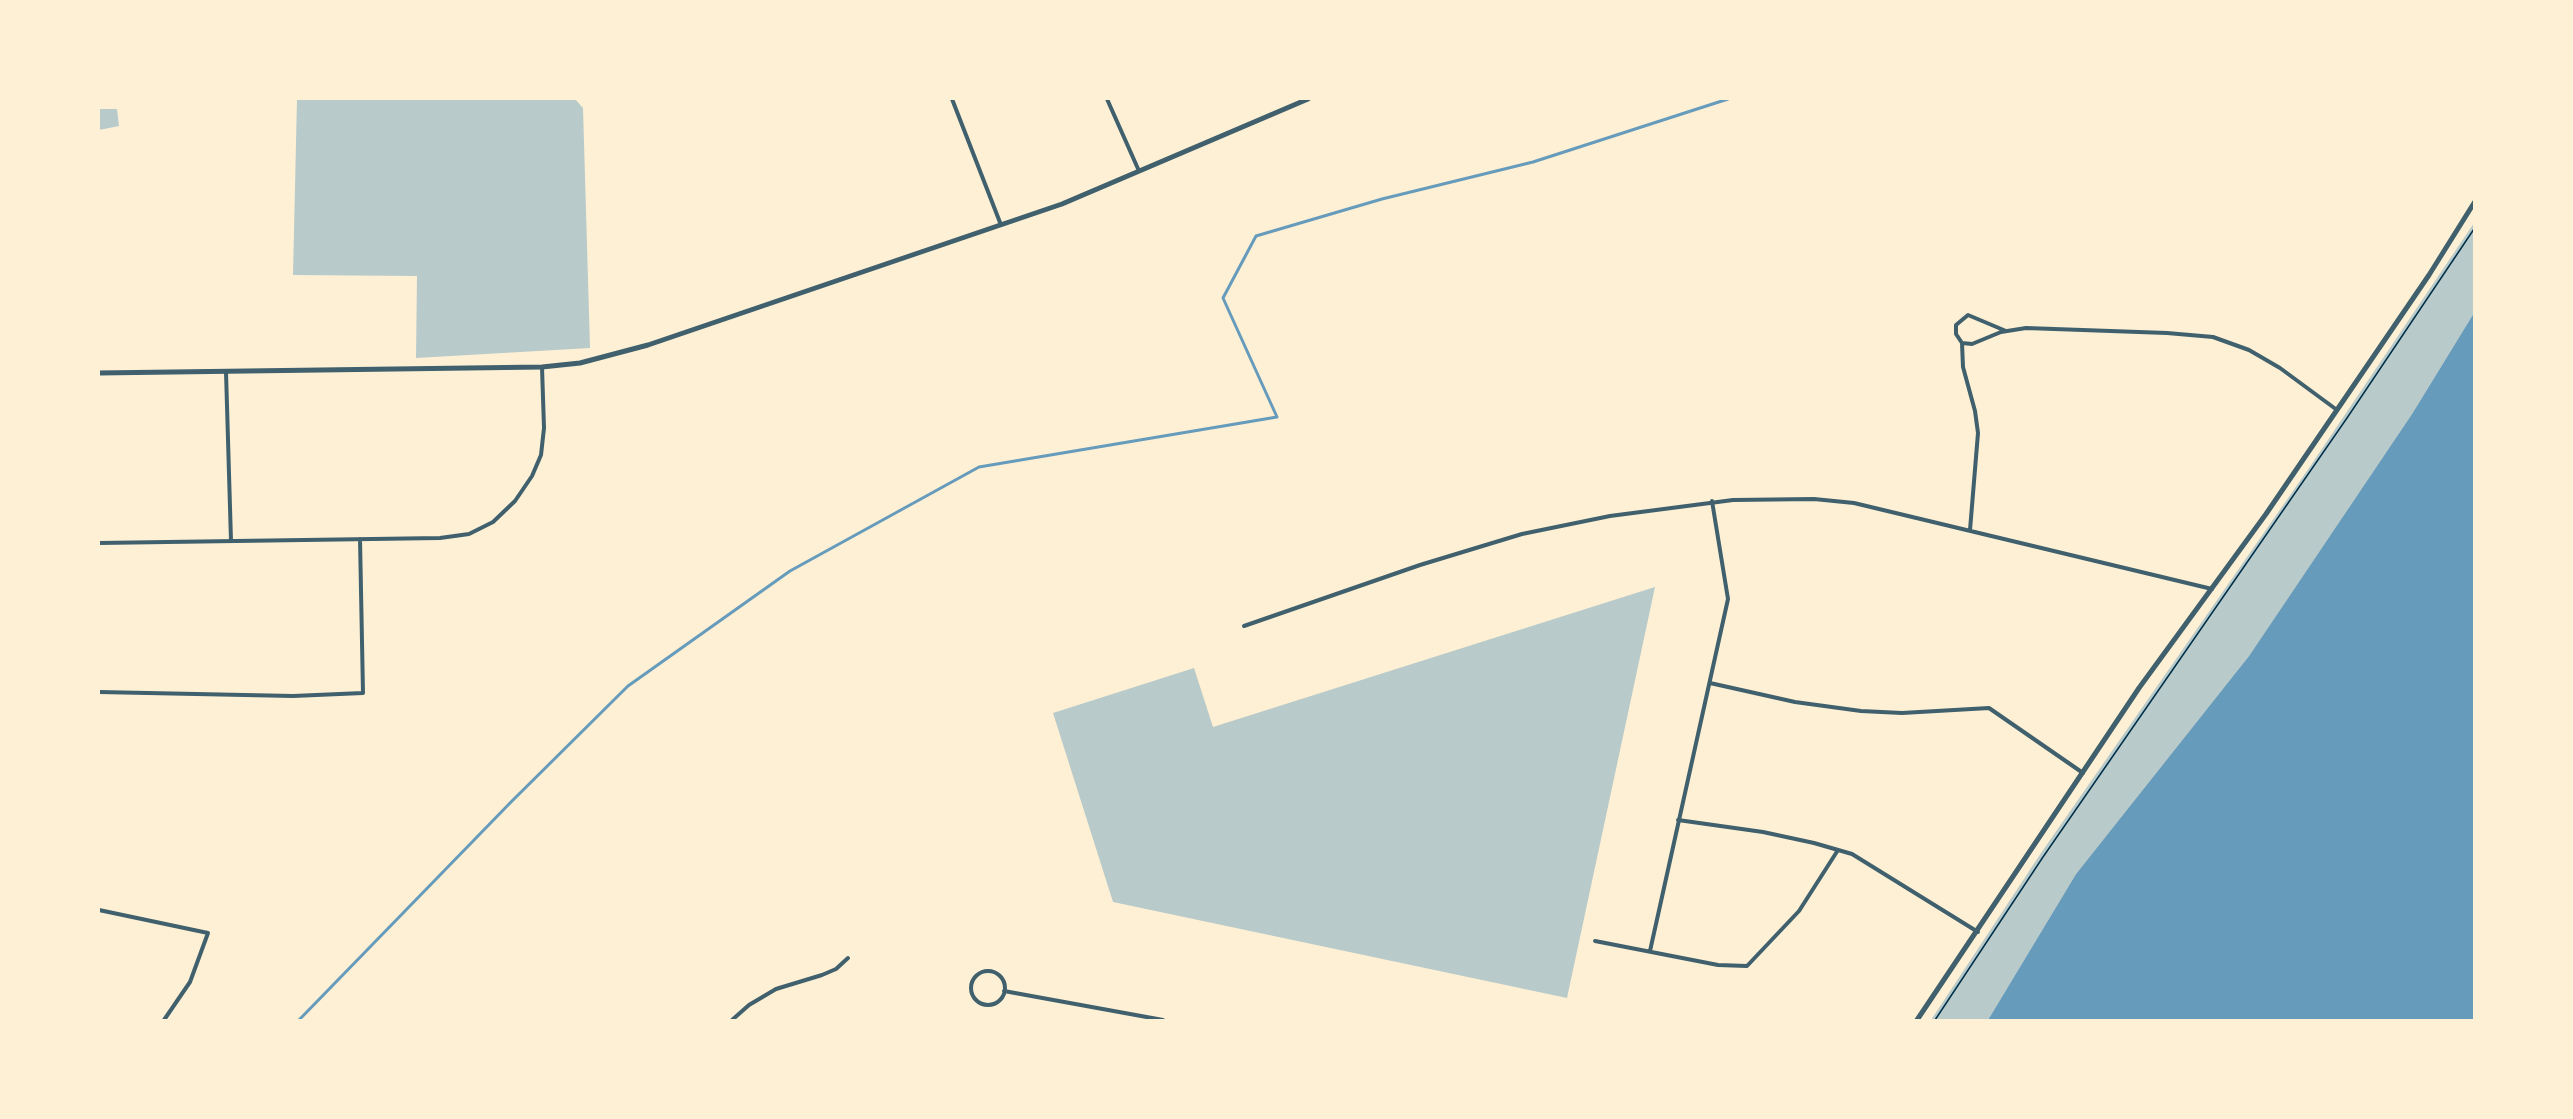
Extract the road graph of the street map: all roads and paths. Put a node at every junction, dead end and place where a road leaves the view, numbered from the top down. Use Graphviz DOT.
graph roads {
  1 [pos="952,99"];
  2 [pos="1107,99"];
  3 [pos="1308,99"];
  4 [pos="1139,171"];
  5 [pos="2474,203"];
  6 [pos="1001,225"];
  7 [pos="2474,229"];
  8 [pos="2006,331"];
  9 [pos="1962,343"];
  10 [pos="542,367"];
  11 [pos="226,372"];
  12 [pos="99,374"];
  13 [pos="2337,410"];
  14 [pos="1712,501"];
  15 [pos="1970,530"];
  16 [pos="360,539"];
  17 [pos="231,541"];
  18 [pos="99,543"];
  19 [pos="2212,589"];
  20 [pos="1244,626"];
  21 [pos="1710,684"];
  22 [pos="99,692"];
  23 [pos="2083,773"];
  24 [pos="1678,820"];
  25 [pos="1838,850"];
  26 [pos="99,910"];
  27 [pos="1978,932"];
  28 [pos="1595,941"];
  29 [pos="1650,951"];
  30 [pos="848,958"];
  31 [pos="1004,991"];
  32 [pos="164,1020"];
  33 [pos="732,1020"];
  34 [pos="1163,1020"];
  35 [pos="1917,1020"];
  36 [pos="1935,1020"];
  1 -- 6 [label="street"];
  2 -- 4 [label="street"];
  3 -- 4 [label="street"];
  4 -- 6 [label="street"];
  5 -- 13 [label="street"];
  6 -- 10 [label="street"];
  7 -- 36 [label="path"];
  8 -- 9 [label="street"];
  8 -- 9 [label="street"];
  8 -- 13 [label="street"];
  9 -- 15 [label="street"];
  10 -- 11 [label="street"];
  10 -- 16 [label="street"];
  11 -- 12 [label="street"];
  11 -- 17 [label="street"];
  13 -- 19 [label="street"];
  14 -- 15 [label="street"];
  14 -- 20 [label="street"];
  14 -- 21 [label="street"];
  15 -- 19 [label="street"];
  16 -- 17 [label="street"];
  16 -- 22 [label="street"];
  17 -- 18 [label="street"];
  19 -- 23 [label="street"];
  21 -- 23 [label="street"];
  21 -- 24 [label="street"];
  23 -- 27 [label="street"];
  24 -- 25 [label="street"];
  24 -- 29 [label="street"];
  25 -- 27 [label="street"];
  25 -- 29 [label="street"];
  26 -- 32 [label="street"];
  27 -- 35 [label="street"];
  28 -- 29 [label="street"];
  30 -- 33 [label="street"];
  31 -- 31 [label="street"];
  31 -- 34 [label="street"];
}
